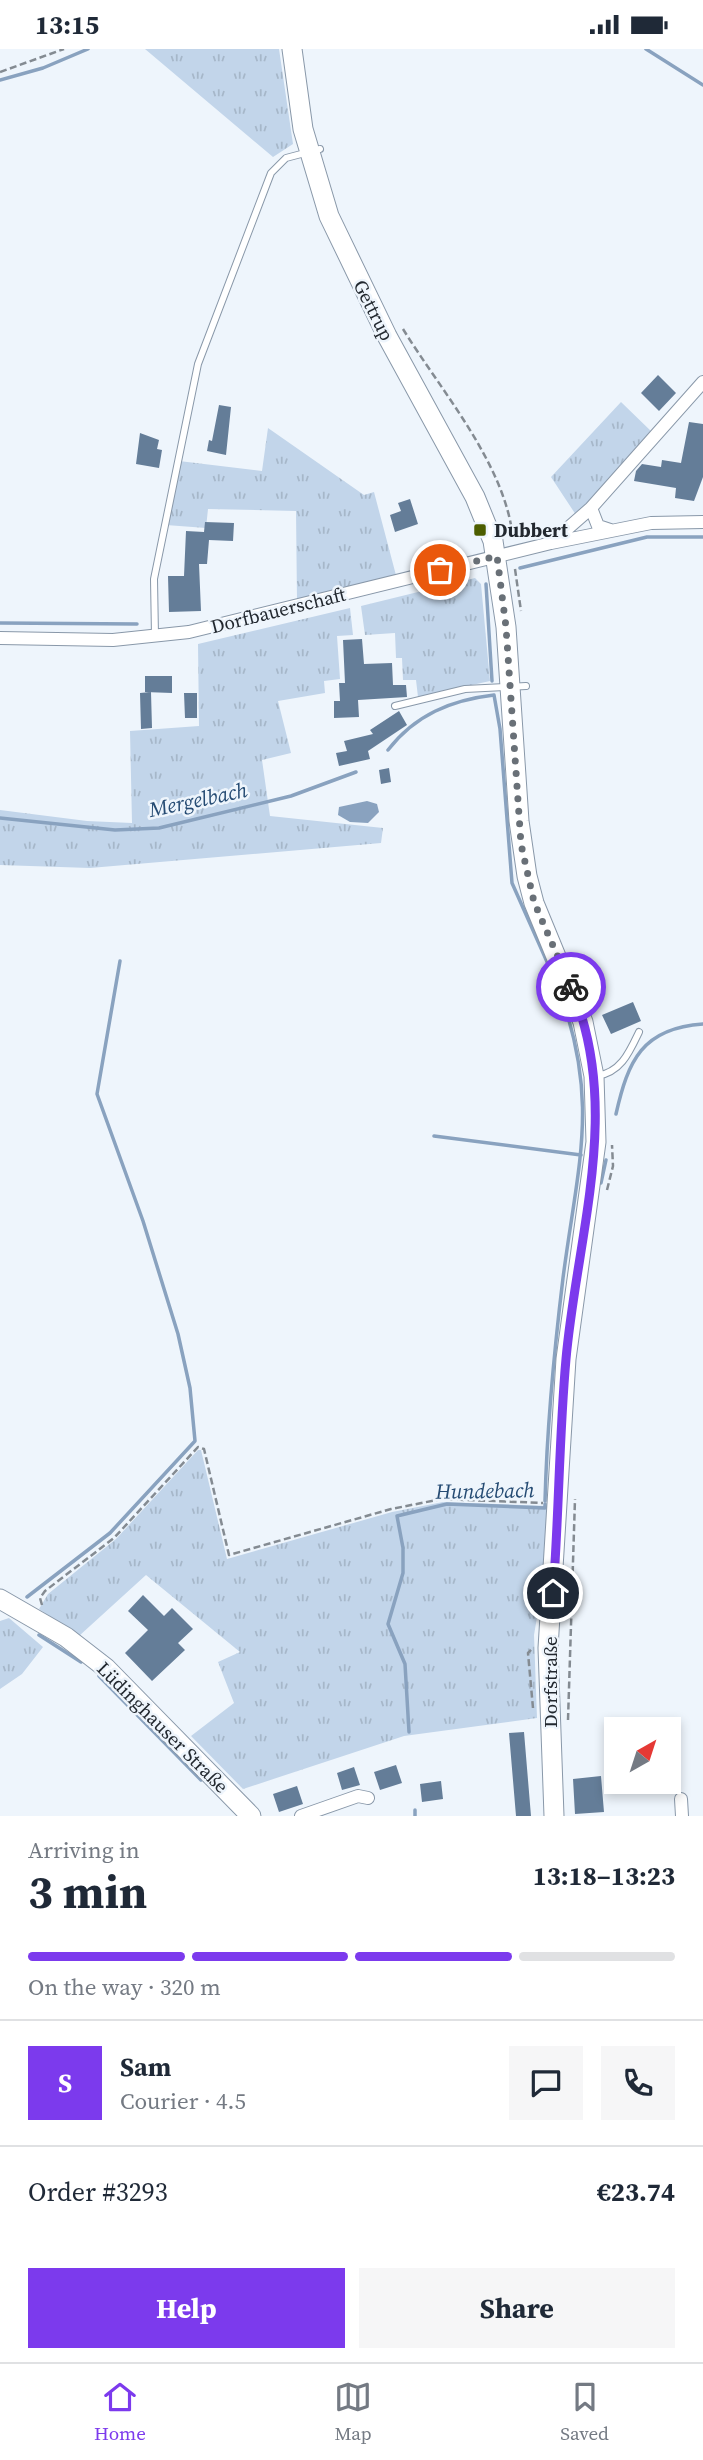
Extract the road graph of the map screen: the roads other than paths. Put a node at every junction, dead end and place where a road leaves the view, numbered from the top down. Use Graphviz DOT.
graph roads {
  1 [pos="292,49"];
  2 [pos="314,150"];
  3 [pos="703,382"];
  4 [pos="591,507"];
  5 [pos="703,522"];
  6 [pos="610,530"];
  7 [pos="551,543"];
  8 [pos="505,554"];
  9 [pos="155,636"];
  10 [pos="0,638"];
  11 [pos="518,686"];
  12 [pos="395,706"];
  13 [pos="639,1032"];
  14 [pos="594,1076"];
  15 [pos="0,1599"];
  16 [pos="368,1798"];
  17 [pos="681,1799"];
  18 [pos="251,1816"];
  19 [pos="301,1816"];
  20 [pos="554,1816"];
  21 [pos="682,1816"];
  1 -- 2 [label="main road, Gettrup"];
  2 -- 8 [label="main road, Gettrup"];
  2 -- 9 [label="lane"];
  3 -- 4 [label="street, Dorfbauerschaft"];
  4 -- 6 [label="street"];
  4 -- 7 [label="street, Dorfbauerschaft"];
  5 -- 6 [label="street, Dorfbauerschaft"];
  6 -- 7 [label="street, Dorfbauerschaft"];
  7 -- 8 [label="street, Dorfbauerschaft"];
  8 -- 9 [label="street, Dorfbauerschaft"];
  8 -- 11 [label="main road, Dorfstraße"];
  9 -- 10 [label="street, Dorfbauerschaft"];
  11 -- 12 [label="lane"];
  11 -- 14 [label="main road, Dorfstraße"];
  13 -- 14 [label="lane"];
  14 -- 20 [label="main road, Dorfstraße"];
  15 -- 18 [label="main road, Lüdinghauser Straße"];
  16 -- 19 [label="street"];
  17 -- 21 [label="street"];
}
